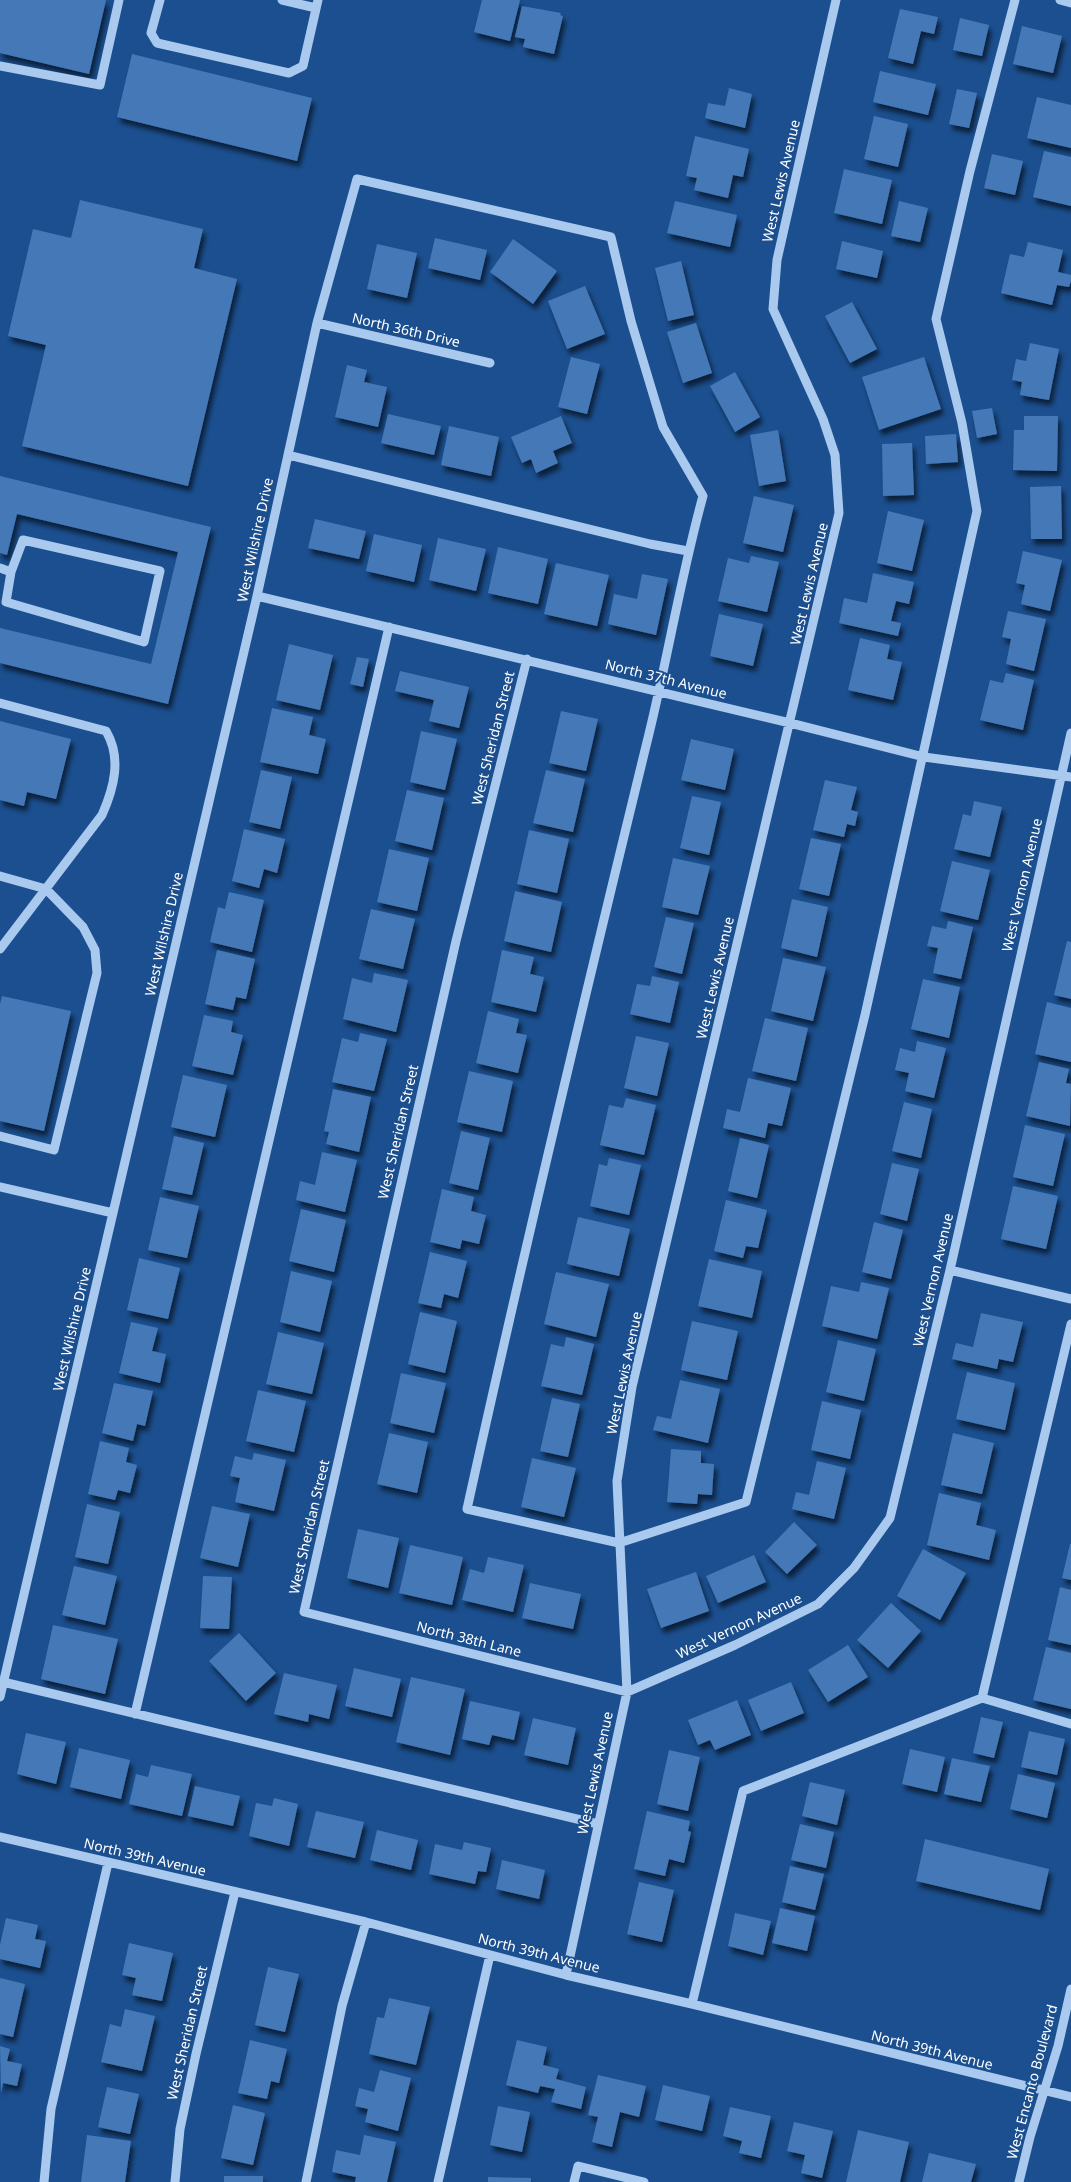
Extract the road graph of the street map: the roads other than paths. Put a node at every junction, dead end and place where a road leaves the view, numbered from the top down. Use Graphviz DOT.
graph roads {
  1 [pos="119,0"];
  2 [pos="160,0"];
  3 [pos="282,0"];
  4 [pos="836,0"];
  5 [pos="1015,0"];
  6 [pos="1060,0"];
  7 [pos="1071,3"];
  8 [pos="317,4"];
  9 [pos="0,66"];
  10 [pos="317,323"];
  11 [pos="490,364"];
  12 [pos="288,456"];
  13 [pos="688,551"];
  14 [pos="0,568"];
  15 [pos="11,572"];
  16 [pos="257,596"];
  17 [pos="389,627"];
  18 [pos="527,659"];
  19 [pos="660,691"];
  20 [pos="0,703"];
  21 [pos="790,723"];
  22 [pos="1071,733"];
  23 [pos="924,757"];
  24 [pos="1061,777"];
  25 [pos="1071,777"];
  26 [pos="0,876"];
  27 [pos="46,888"];
  28 [pos="0,949"];
  29 [pos="0,1136"];
  30 [pos="0,1187"];
  31 [pos="113,1213"];
  32 [pos="950,1270"];
  33 [pos="1071,1299"];
  34 [pos="1071,1324"];
  35 [pos="619,1543"];
  36 [pos="304,1612"];
  37 [pos="3,1682"];
  38 [pos="627,1692"];
  39 [pos="0,1697"];
  40 [pos="982,1698"];
  41 [pos="135,1714"];
  42 [pos="1071,1724"];
  43 [pos="598,1824"];
  44 [pos="0,1837"];
  45 [pos="108,1863"];
  46 [pos="235,1892"];
  47 [pos="366,1922"];
  48 [pos="490,1955"];
  49 [pos="566,1975"];
  50 [pos="1071,1988"];
  51 [pos="692,2004"];
  52 [pos="1044,2091"];
  53 [pos="1071,2097"];
  54 [pos="44,2182"];
  55 [pos="175,2182"];
  56 [pos="306,2182"];
  57 [pos="438,2182"];
  58 [pos="574,2182"];
  59 [pos="644,2182"];
  60 [pos="1019,2182"];
  1 -- 9 [label="street"];
  2 -- 8 [label="street"];
  3 -- 8 [label="street"];
  4 -- 21 [label="street, West Lewis Avenue"];
  5 -- 23 [label="street"];
  6 -- 7 [label="street"];
  10 -- 11 [label="street, North 36th Drive"];
  10 -- 12 [label="street, West Wilshire Drive"];
  10 -- 13 [label="street, West Wilshire Drive"];
  12 -- 13 [label="street"];
  12 -- 16 [label="street, West Wilshire Drive"];
  13 -- 19 [label="street"];
  14 -- 15 [label="street"];
  15 -- 15 [label="street"];
  16 -- 17 [label="street, North 37th Avenue"];
  16 -- 31 [label="street, West Wilshire Drive"];
  17 -- 18 [label="street, North 37th Avenue"];
  17 -- 41 [label="street"];
  18 -- 19 [label="street, North 37th Avenue"];
  18 -- 36 [label="street, West Sheridan Street"];
  19 -- 21 [label="street, North 37th Avenue"];
  19 -- 35 [label="street"];
  20 -- 27 [label="street"];
  21 -- 23 [label="street, North 37th Avenue"];
  21 -- 35 [label="street, West Lewis Avenue"];
  22 -- 24 [label="street, West Vernon Avenue"];
  23 -- 24 [label="street, North 37th Avenue"];
  23 -- 35 [label="street"];
  24 -- 25 [label="street, North 37th Avenue"];
  24 -- 32 [label="street, West Vernon Avenue"];
  26 -- 27 [label="street"];
  27 -- 28 [label="street"];
  27 -- 29 [label="street"];
  30 -- 31 [label="street"];
  31 -- 37 [label="street, West Wilshire Drive"];
  32 -- 33 [label="street"];
  32 -- 38 [label="street, West Vernon Avenue"];
  34 -- 40 [label="street"];
  35 -- 38 [label="street, West Lewis Avenue"];
  36 -- 38 [label="street, North 38th Lane"];
  37 -- 39 [label="street, West Wilshire Drive"];
  37 -- 41 [label="street"];
  38 -- 43 [label="street, West Lewis Avenue"];
  40 -- 42 [label="street"];
  40 -- 51 [label="street"];
  41 -- 43 [label="street"];
  43 -- 49 [label="street, West Lewis Avenue"];
  44 -- 45 [label="street, North 39th Avenue"];
  45 -- 46 [label="street, North 39th Avenue"];
  45 -- 54 [label="street"];
  46 -- 47 [label="street, North 39th Avenue"];
  46 -- 55 [label="street, West Sheridan Street"];
  47 -- 48 [label="street, North 39th Avenue"];
  47 -- 56 [label="street"];
  48 -- 49 [label="street, North 39th Avenue"];
  48 -- 57 [label="street"];
  49 -- 51 [label="street, North 39th Avenue"];
  50 -- 52 [label="street, West Encanto Boulevard"];
  51 -- 52 [label="street, North 39th Avenue"];
  52 -- 53 [label="street, North 39th Avenue"];
  52 -- 60 [label="street, West Encanto Boulevard"];
  58 -- 59 [label="street"];
}
